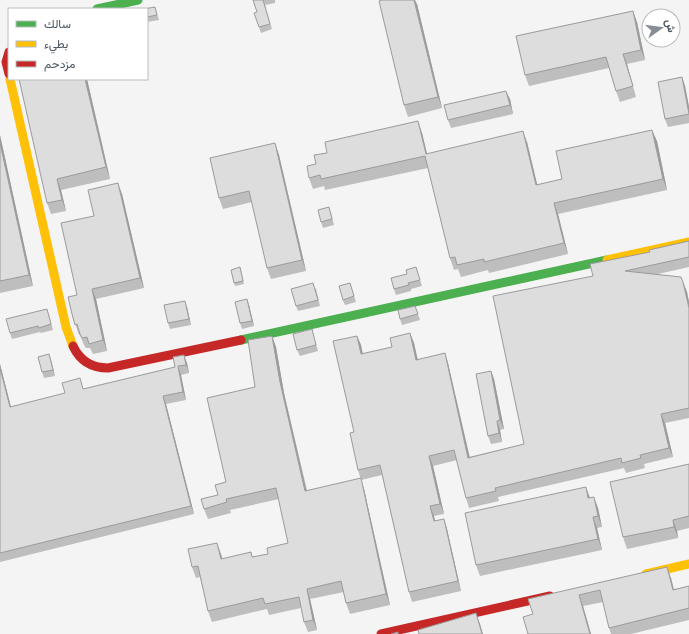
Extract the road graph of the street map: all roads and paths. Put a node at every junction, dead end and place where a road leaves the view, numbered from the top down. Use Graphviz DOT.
graph roads {
  1 [pos="138,0"];
  2 [pos="102,8"];
  3 [pos="8,55"];
  4 [pos="8,70"];
  5 [pos="10,80"];
  6 [pos="689,242"];
  7 [pos="689,564"];
  8 [pos="635,576"];
  9 [pos="558,594"];
  10 [pos="381,634"];
  1 -- 2 [label="street"];
  3 -- 4 [label="street"];
  5 -- 6 [label="street"];
  7 -- 8 [label="street"];
  9 -- 10 [label="street"];
}
